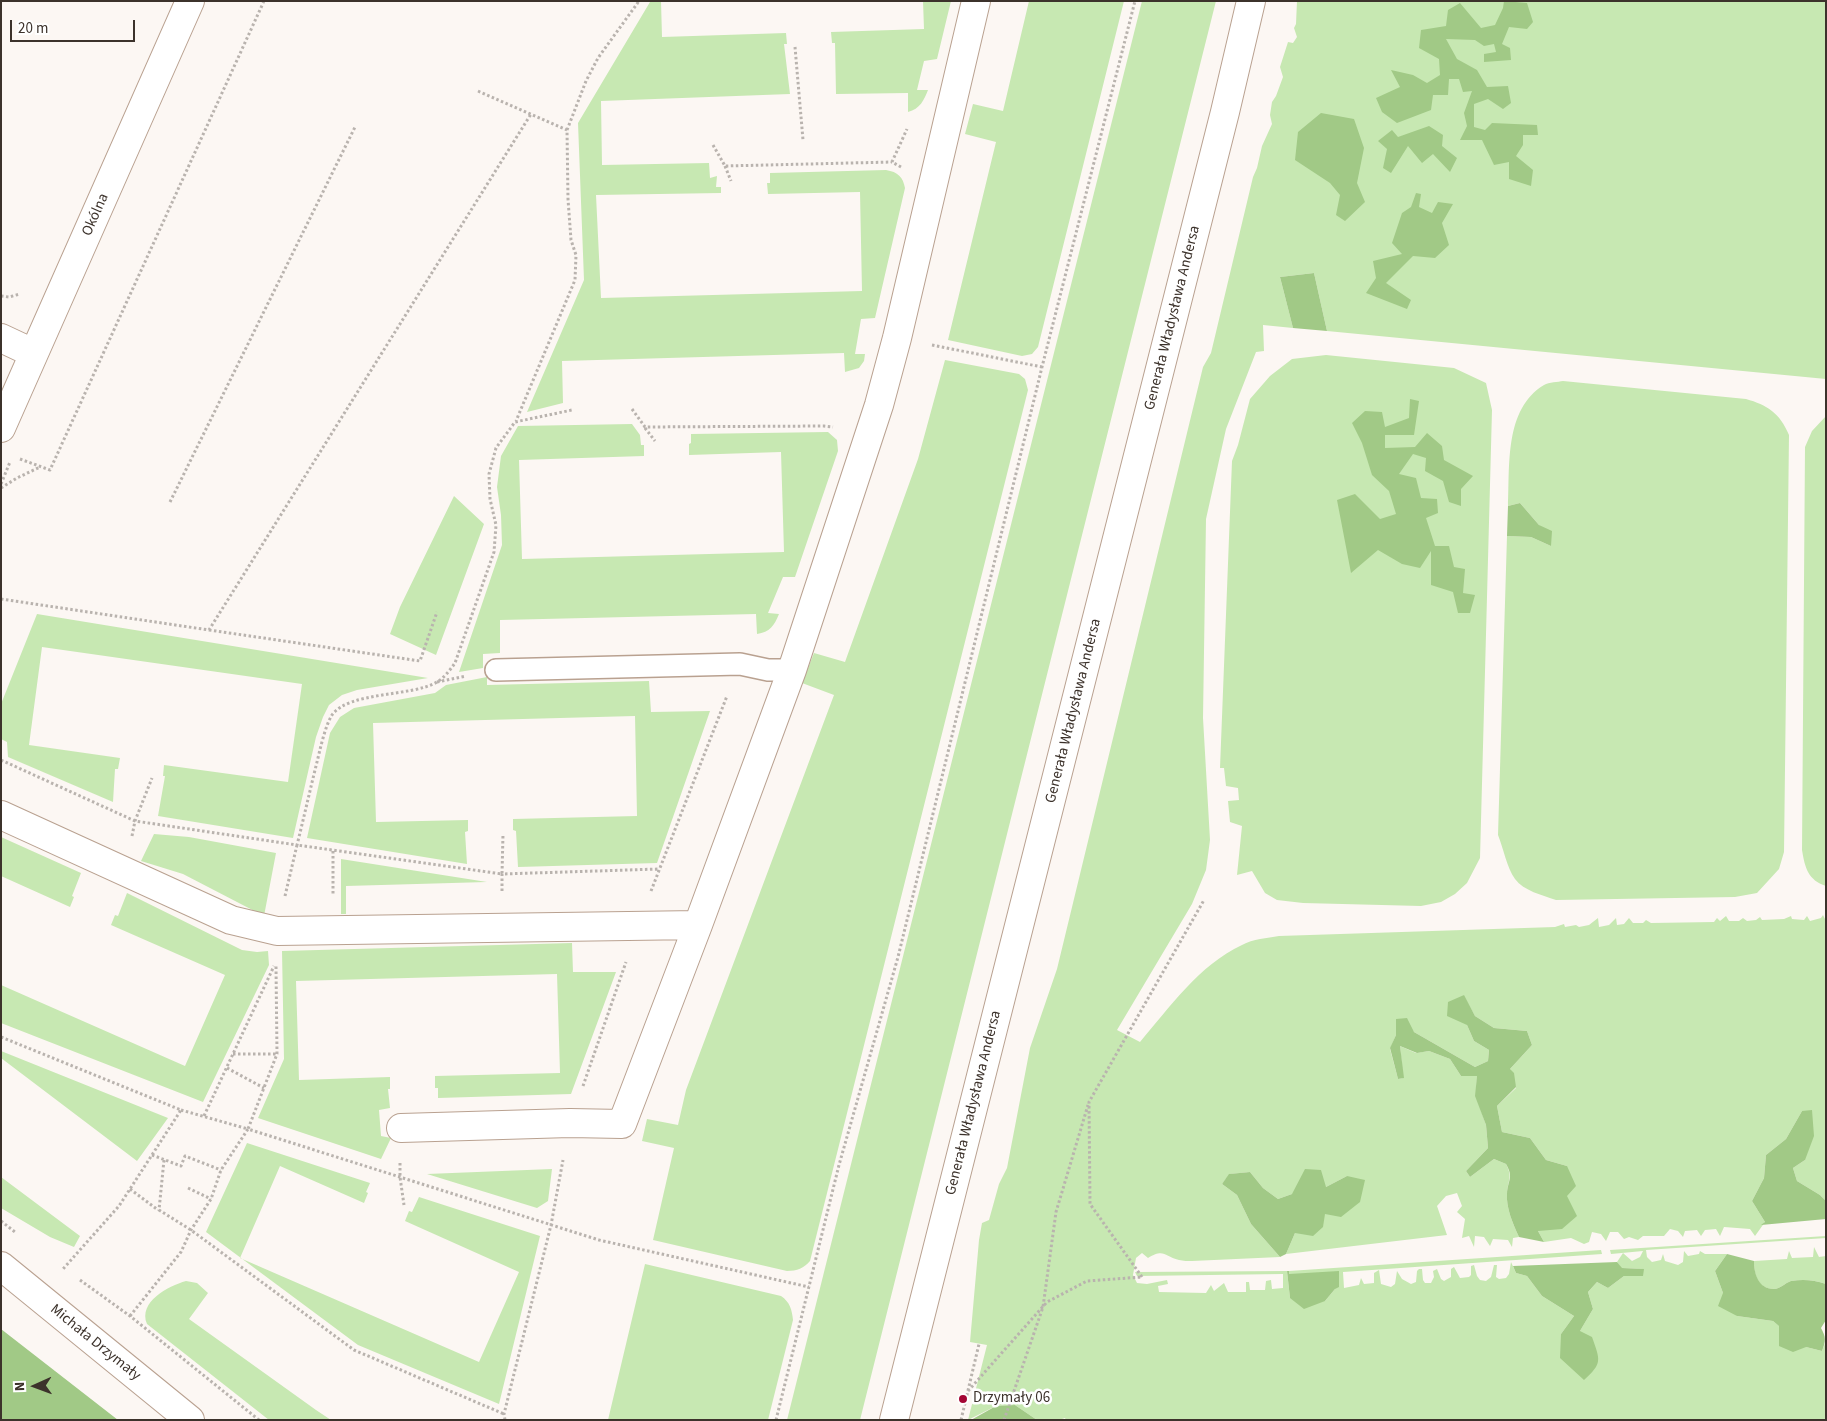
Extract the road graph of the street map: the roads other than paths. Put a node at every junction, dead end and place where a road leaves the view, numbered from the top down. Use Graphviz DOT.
graph roads {
  1 [pos="190,1"];
  2 [pos="976,1"];
  3 [pos="1251,1"];
  4 [pos="1,338"];
  5 [pos="34,353"];
  6 [pos="1,428"];
  7 [pos="496,670"];
  8 [pos="792,670"];
  9 [pos="1,815"];
  10 [pos="698,925"];
  11 [pos="401,1128"];
  12 [pos="1,1266"];
  13 [pos="190,1420"];
  14 [pos="894,1420"];
  1 -- 5 [label="street, Okólna"];
  2 -- 8 [label="street"];
  3 -- 14 [label="street, Generała Władysława Andersa"];
  4 -- 5 [label="street"];
  5 -- 6 [label="street, Okólna"];
  7 -- 8 [label="lane"];
  8 -- 10 [label="street"];
  9 -- 10 [label="street"];
  10 -- 11 [label="street"];
  12 -- 13 [label="street, Michała Drzymały"];
}
